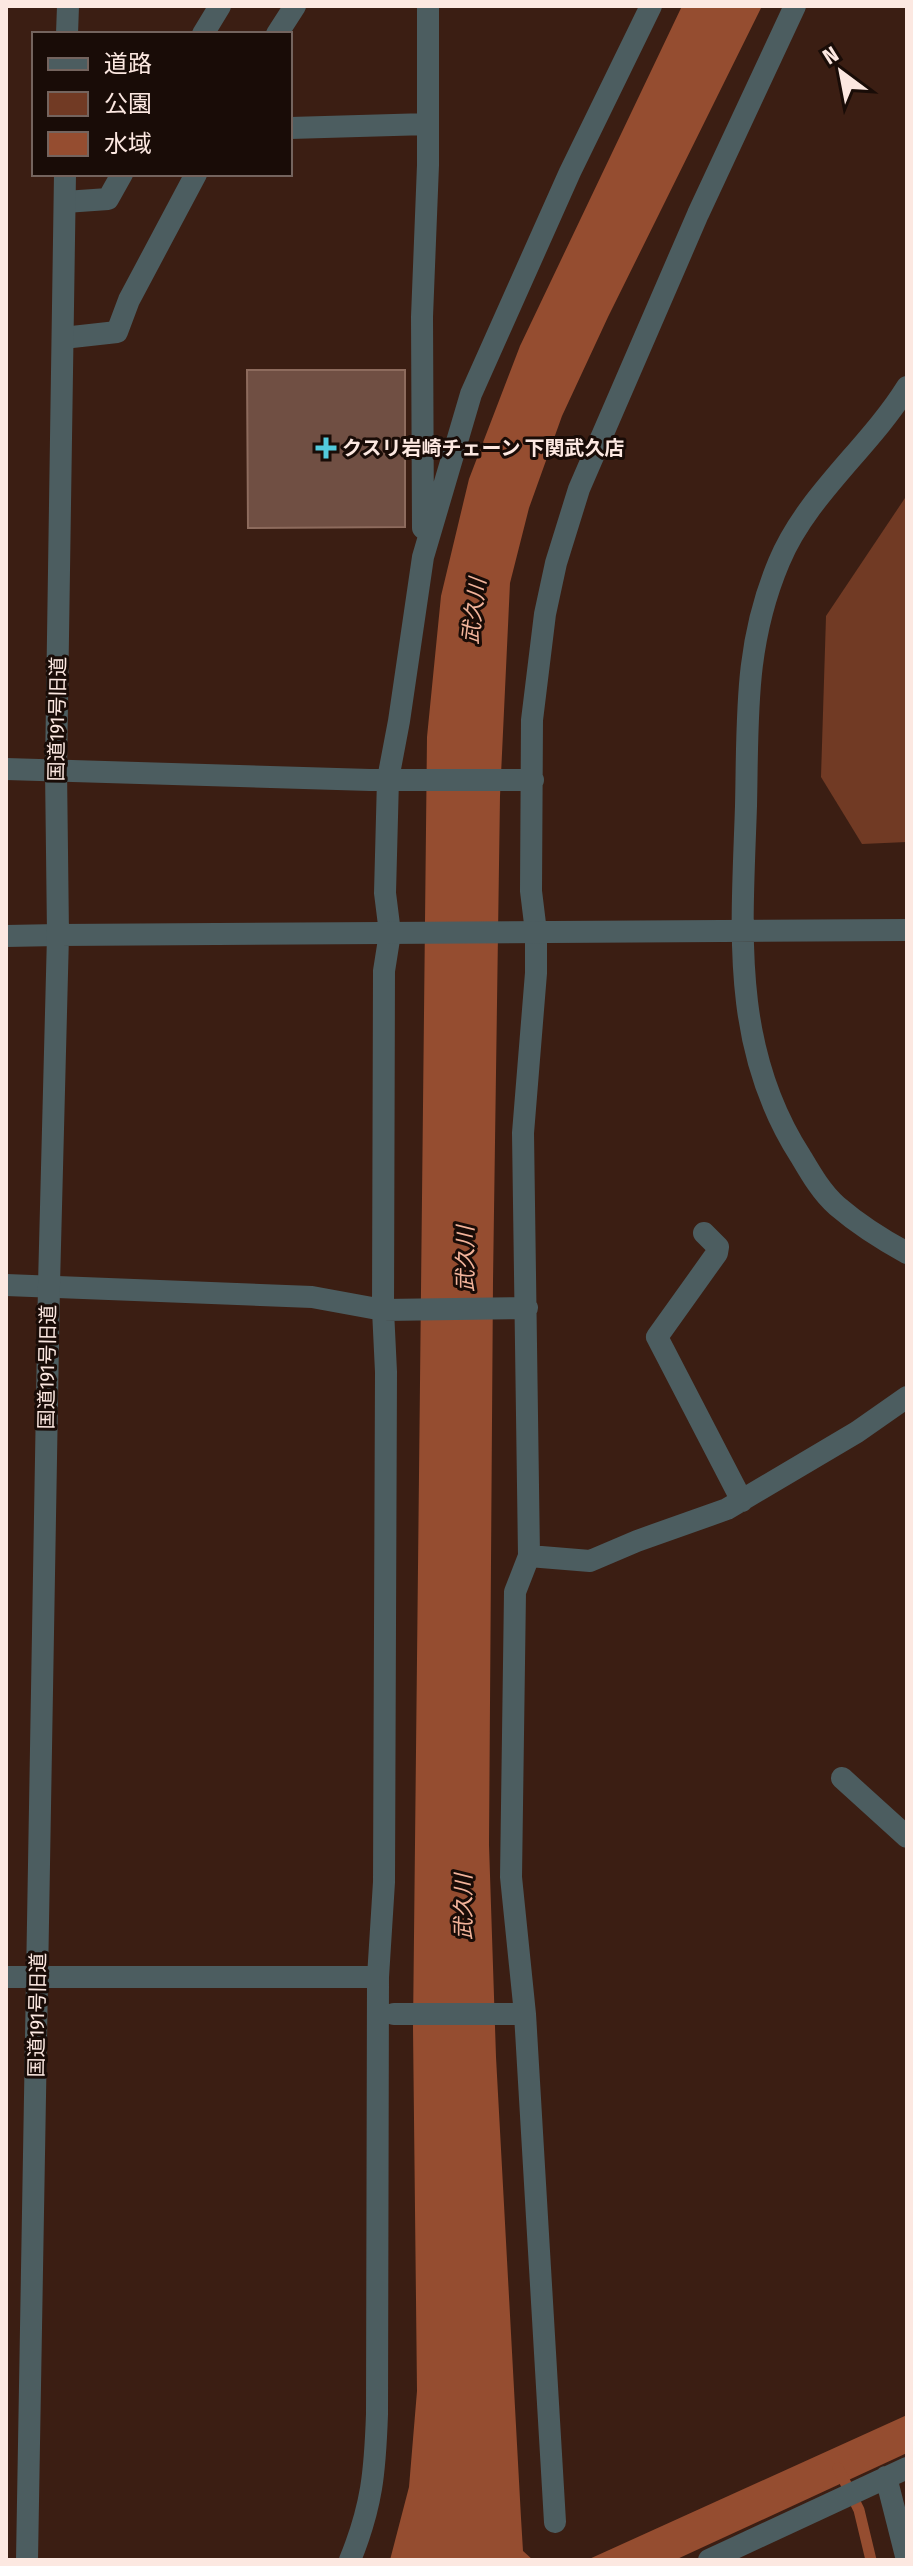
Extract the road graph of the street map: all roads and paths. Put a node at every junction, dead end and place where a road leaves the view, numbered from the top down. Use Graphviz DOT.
graph roads {
  1 [pos="68,6"];
  2 [pos="220,6"];
  3 [pos="295,6"];
  4 [pos="428,6"];
  5 [pos="651,6"];
  6 [pos="795,6"];
  7 [pos="67,32"];
  8 [pos="204,32"];
  9 [pos="278,32"];
  10 [pos="428,124"];
  11 [pos="292,128"];
  12 [pos="65,176"];
  13 [pos="121,176"];
  14 [pos="195,176"];
  15 [pos="65,202"];
  16 [pos="63,338"];
  17 [pos="907,387"];
  18 [pos="423,557"];
  19 [pos="6,769"];
  20 [pos="56,769"];
  21 [pos="395,779"];
  22 [pos="525,780"];
  23 [pos="907,930"];
  24 [pos="742,931"];
  25 [pos="528,932"];
  26 [pos="400,933"];
  27 [pos="58,935"];
  28 [pos="6,936"];
  29 [pos="704,1233"];
  30 [pos="907,1253"];
  31 [pos="6,1285"];
  32 [pos="49,1285"];
  33 [pos="518,1308"];
  34 [pos="390,1310"];
  35 [pos="907,1397"];
  36 [pos="742,1501"];
  37 [pos="529,1556"];
  38 [pos="842,1778"];
  39 [pos="907,1837"];
  40 [pos="6,1977"];
  41 [pos="378,1977"];
  42 [pos="38,1979"];
  43 [pos="394,2014"];
  44 [pos="520,2014"];
  45 [pos="907,2468"];
  46 [pos="880,2480"];
  47 [pos="555,2522"];
  48 [pos="27,2560"];
  49 [pos="350,2560"];
  50 [pos="709,2560"];
  51 [pos="907,2560"];
  1 -- 7 [label="street"];
  2 -- 8 [label="street"];
  3 -- 9 [label="street"];
  4 -- 10 [label="street"];
  5 -- 18 [label="street"];
  6 -- 22 [label="street"];
  10 -- 11 [label="street"];
  10 -- 18 [label="street"];
  12 -- 15 [label="street, 国道191号旧道"];
  13 -- 15 [label="street"];
  14 -- 16 [label="street"];
  15 -- 16 [label="street, 国道191号旧道"];
  16 -- 20 [label="street, 国道191号旧道"];
  17 -- 24 [label="street"];
  18 -- 21 [label="street"];
  19 -- 20 [label="street"];
  20 -- 21 [label="street"];
  20 -- 27 [label="street, 国道191号旧道"];
  21 -- 22 [label="street"];
  21 -- 26 [label="street"];
  22 -- 25 [label="street"];
  23 -- 24 [label="street"];
  24 -- 25 [label="street"];
  24 -- 30 [label="street"];
  25 -- 26 [label="street"];
  25 -- 33 [label="street"];
  26 -- 27 [label="street"];
  26 -- 34 [label="street"];
  27 -- 28 [label="street"];
  27 -- 32 [label="street, 国道191号旧道"];
  29 -- 36 [label="street"];
  31 -- 32 [label="street"];
  32 -- 34 [label="street"];
  32 -- 42 [label="street, 国道191号旧道"];
  33 -- 34 [label="street"];
  33 -- 37 [label="street"];
  34 -- 41 [label="street"];
  35 -- 36 [label="street"];
  36 -- 37 [label="street"];
  37 -- 44 [label="street"];
  38 -- 39 [label="street"];
  40 -- 42 [label="street"];
  41 -- 42 [label="street"];
  41 -- 49 [label="street"];
  42 -- 48 [label="street, 国道191号旧道"];
  43 -- 44 [label="street"];
  44 -- 47 [label="street"];
  45 -- 46 [label="street"];
  46 -- 50 [label="street"];
  46 -- 51 [label="street"];
}
